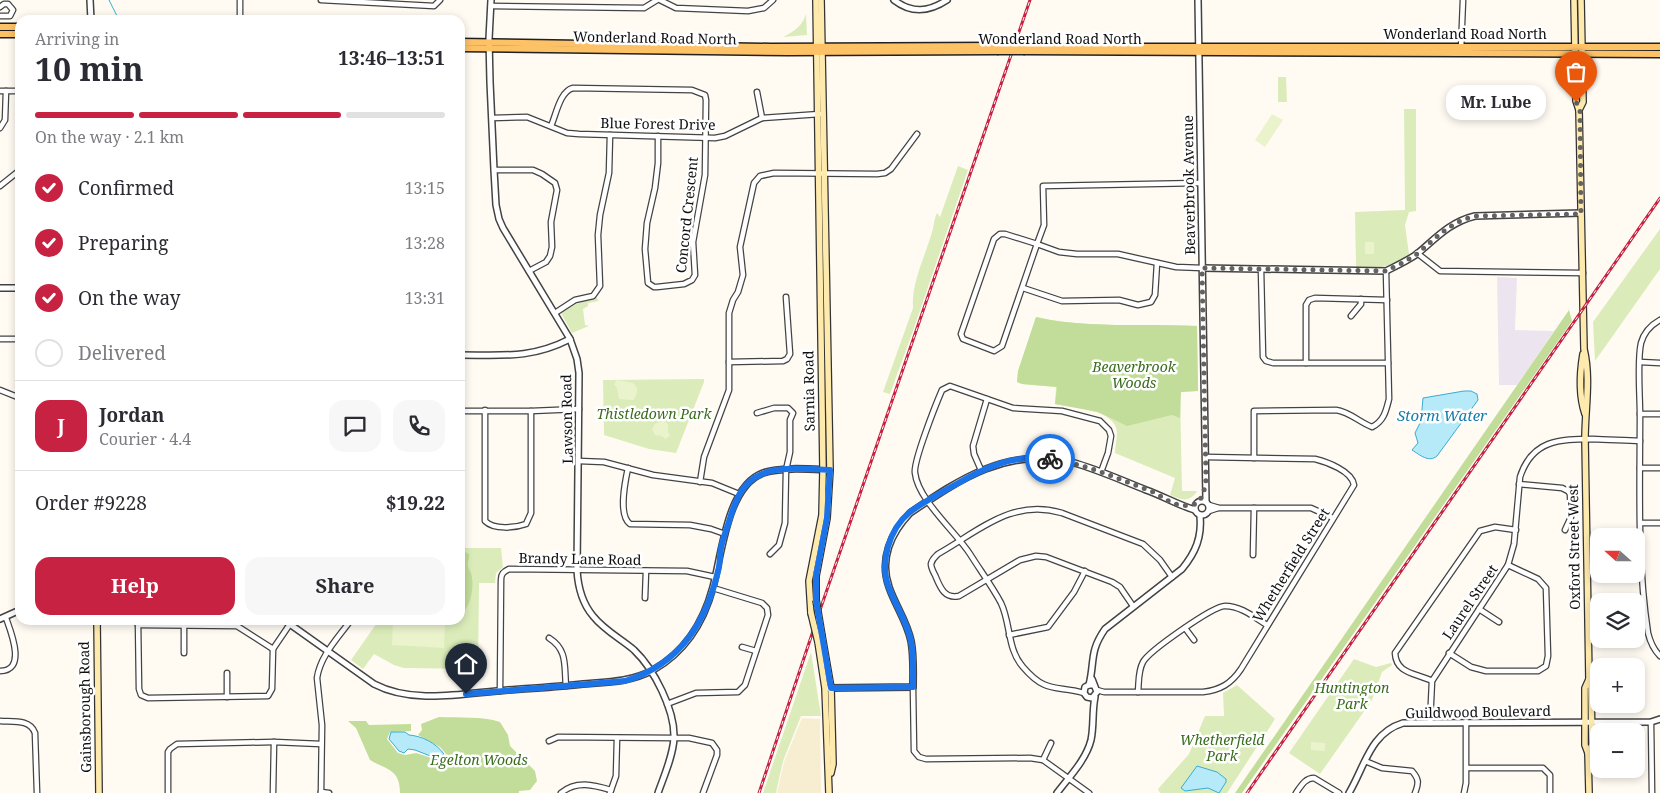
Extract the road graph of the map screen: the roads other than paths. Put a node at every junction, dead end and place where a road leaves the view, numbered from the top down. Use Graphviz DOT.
graph roads {
  1 [pos="90,0"];
  2 [pos="240,0"];
  3 [pos="321,0"];
  4 [pos="440,0"];
  5 [pos="659,0"];
  6 [pos="773,0"];
  7 [pos="816,0"];
  8 [pos="821,0"];
  9 [pos="894,0"];
  10 [pos="947,0"];
  11 [pos="1198,0"];
  12 [pos="1463,0"];
  13 [pos="1574,0"];
  14 [pos="1581,0"];
  15 [pos="491,3"];
  16 [pos="0,7"];
  17 [pos="90,15"];
  18 [pos="240,15"];
  19 [pos="0,16"];
  20 [pos="0,27"];
  21 [pos="15,28"];
  22 [pos="0,34"];
  23 [pos="15,34"];
  24 [pos="465,43"];
  25 [pos="490,46"];
  26 [pos="1660,47"];
  27 [pos="465,48"];
  28 [pos="819,49"];
  29 [pos="1198,49"];
  30 [pos="1461,49"];
  31 [pos="1578,51"];
  32 [pos="1660,54"];
  33 [pos="0,91"];
  34 [pos="6,91"];
  35 [pos="15,91"];
  36 [pos="757,92"];
  37 [pos="821,114"];
  38 [pos="492,118"];
  39 [pos="762,118"];
  40 [pos="551,126"];
  41 [pos="0,128"];
  42 [pos="917,134"];
  43 [pos="610,135"];
  44 [pos="658,136"];
  45 [pos="705,138"];
  46 [pos="494,170"];
  47 [pos="15,174"];
  48 [pos="822,174"];
  49 [pos="1200,183"];
  50 [pos="0,186"];
  51 [pos="1581,214"];
  52 [pos="1037,244"];
  53 [pos="1417,254"];
  54 [pos="1157,263"];
  55 [pos="1202,268"];
  56 [pos="1262,269"];
  57 [pos="1386,271"];
  58 [pos="529,272"];
  59 [pos="1583,273"];
  60 [pos="0,288"];
  61 [pos="15,288"];
  62 [pos="1023,288"];
  63 [pos="786,297"];
  64 [pos="1361,299"];
  65 [pos="1387,300"];
  66 [pos="555,313"];
  67 [pos="1352,316"];
  68 [pos="1660,320"];
  69 [pos="0,339"];
  70 [pos="15,339"];
  71 [pos="570,339"];
  72 [pos="465,355"];
  73 [pos="729,362"];
  74 [pos="1640,362"];
  75 [pos="1306,363"];
  76 [pos="1388,363"];
  77 [pos="1660,363"];
  78 [pos="0,390"];
  79 [pos="15,396"];
  80 [pos="987,399"];
  81 [pos="579,409"];
  82 [pos="485,410"];
  83 [pos="465,411"];
  84 [pos="531,411"];
  85 [pos="757,413"];
  86 [pos="1640,414"];
  87 [pos="1660,414"];
  88 [pos="1585,439"];
  89 [pos="1640,440"];
  90 [pos="1206,457"];
  91 [pos="1254,458"];
  92 [pos="579,461"];
  93 [pos="628,468"];
  94 [pos="1640,468"];
  95 [pos="1660,468"];
  96 [pos="786,470"];
  97 [pos="826,470"];
  98 [pos="981,470"];
  99 [pos="1101,472"];
  100 [pos="700,482"];
  101 [pos="1519,484"];
  102 [pos="739,494"];
  103 [pos="928,500"];
  104 [pos="1181,506"];
  105 [pos="1203,507"];
  106 [pos="1254,508"];
  107 [pos="1333,518"];
  108 [pos="1641,523"];
  109 [pos="1660,523"];
  110 [pos="1516,530"];
  111 [pos="1565,530"];
  112 [pos="725,534"];
  113 [pos="962,541"];
  114 [pos="770,554"];
  115 [pos="1253,555"];
  116 [pos="1508,565"];
  117 [pos="577,570"];
  118 [pos="646,570"];
  119 [pos="1085,572"];
  120 [pos="715,577"];
  121 [pos="1172,577"];
  122 [pos="986,580"];
  123 [pos="713,588"];
  124 [pos="645,598"];
  125 [pos="1133,606"];
  126 [pos="1479,609"];
  127 [pos="15,613"];
  128 [pos="3,619"];
  129 [pos="1499,622"];
  130 [pos="97,625"];
  131 [pos="138,625"];
  132 [pos="169,625"];
  133 [pos="289,625"];
  134 [pos="291,625"];
  135 [pos="347,625"];
  136 [pos="1267,625"];
  137 [pos="184,626"];
  138 [pos="1185,628"];
  139 [pos="1009,635"];
  140 [pos="549,638"];
  141 [pos="1194,640"];
  142 [pos="742,647"];
  143 [pos="273,649"];
  144 [pos="328,651"];
  145 [pos="756,652"];
  146 [pos="184,653"];
  147 [pos="1449,653"];
  148 [pos="1660,656"];
  149 [pos="0,671"];
  150 [pos="651,671"];
  151 [pos="227,673"];
  152 [pos="1432,681"];
  153 [pos="566,686"];
  154 [pos="913,687"];
  155 [pos="828,688"];
  156 [pos="500,691"];
  157 [pos="1091,691"];
  158 [pos="1138,692"];
  159 [pos="226,697"];
  160 [pos="667,704"];
  161 [pos="1660,719"];
  162 [pos="0,721"];
  163 [pos="1588,721"];
  164 [pos="1466,722"];
  165 [pos="1651,722"];
  166 [pos="1430,723"];
  167 [pos="617,738"];
  168 [pos="674,738"];
  169 [pos="549,741"];
  170 [pos="274,742"];
  171 [pos="1051,743"];
  172 [pos="321,744"];
  173 [pos="1043,760"];
  174 [pos="1365,761"];
  175 [pos="1467,768"];
  176 [pos="1068,778"];
  177 [pos="610,791"];
  178 [pos="37,793"];
  179 [pos="99,793"];
  180 [pos="168,793"];
  181 [pos="273,793"];
  182 [pos="321,793"];
  183 [pos="329,793"];
  184 [pos="561,793"];
  185 [pos="658,793"];
  186 [pos="703,793"];
  187 [pos="829,793"];
  188 [pos="1057,793"];
  189 [pos="1089,793"];
  190 [pos="1296,793"];
  191 [pos="1338,793"];
  192 [pos="1349,793"];
  193 [pos="1416,793"];
  194 [pos="1464,793"];
  195 [pos="1550,793"];
  196 [pos="1589,793"];
  197 [pos="1652,793"];
  1 -- 17 [label="street"];
  2 -- 18 [label="street"];
  3 -- 4 [label="street"];
  5 -- 6 [label="street"];
  5 -- 15 [label="street"];
  7 -- 28 [label="main road, Sarnia Road"];
  8 -- 28 [label="main road, Sarnia Road"];
  9 -- 10 [label="street"];
  11 -- 29 [label="street, Beaverbrook Avenue"];
  12 -- 30 [label="street"];
  13 -- 31 [label="main road, Oxford Street West"];
  14 -- 31 [label="main road, Oxford Street West"];
  15 -- 25 [label="street, Lawson Road"];
  16 -- 19 [label="street"];
  20 -- 21 [label="main road"];
  22 -- 23 [label="main road"];
  24 -- 25 [label="main road, Wonderland Road North"];
  25 -- 27 [label="main road, Wonderland Road North"];
  25 -- 28 [label="main road, Wonderland Road North"];
  25 -- 38 [label="street, Lawson Road"];
  26 -- 31 [label="main road, Wonderland Road North"];
  28 -- 29 [label="main road, Wonderland Road North, bridge"];
  28 -- 37 [label="main road, Sarnia Road"];
  29 -- 30 [label="main road, Wonderland Road North"];
  29 -- 49 [label="street, Beaverbrook Avenue"];
  30 -- 31 [label="main road, Wonderland Road North"];
  31 -- 32 [label="main road, Wonderland Road North"];
  31 -- 51 [label="main road, Oxford Street West"];
  33 -- 34 [label="street"];
  34 -- 35 [label="street"];
  34 -- 41 [label="street"];
  36 -- 39 [label="street"];
  37 -- 39 [label="street, Blue Forest Drive"];
  37 -- 48 [label="main road, Sarnia Road"];
  38 -- 40 [label="street, Blue Forest Drive"];
  38 -- 46 [label="street, Lawson Road"];
  39 -- 45 [label="street, Blue Forest Drive"];
  40 -- 43 [label="street, Blue Forest Drive"];
  40 -- 45 [label="street"];
  42 -- 48 [label="street"];
  43 -- 44 [label="street, Blue Forest Drive"];
  43 -- 66 [label="street"];
  44 -- 45 [label="street, Blue Forest Drive"];
  44 -- 45 [label="street, Concord Crescent"];
  46 -- 58 [label="street, Lawson Road"];
  46 -- 58 [label="street"];
  47 -- 50 [label="street"];
  48 -- 73 [label="street"];
  48 -- 97 [label="main road, Sarnia Road"];
  49 -- 52 [label="street"];
  49 -- 55 [label="street, Beaverbrook Avenue"];
  51 -- 53 [label="street"];
  51 -- 59 [label="main road, Oxford Street West"];
  52 -- 54 [label="street"];
  52 -- 62 [label="street"];
  52 -- 62 [label="street"];
  53 -- 57 [label="street"];
  53 -- 59 [label="street"];
  54 -- 55 [label="street"];
  54 -- 62 [label="street"];
  55 -- 56 [label="street"];
  55 -- 90 [label="street, Beaverbrook Avenue"];
  56 -- 57 [label="street"];
  56 -- 75 [label="street"];
  57 -- 65 [label="street"];
  58 -- 66 [label="street, Lawson Road"];
  59 -- 88 [label="main road, Oxford Street West"];
  60 -- 61 [label="street"];
  63 -- 73 [label="street"];
  64 -- 65 [label="street"];
  64 -- 67 [label="street"];
  64 -- 75 [label="street"];
  65 -- 76 [label="street"];
  66 -- 71 [label="street, Lawson Road"];
  68 -- 74 [label="street"];
  69 -- 70 [label="street"];
  71 -- 72 [label="street"];
  71 -- 81 [label="street, Lawson Road"];
  73 -- 100 [label="street"];
  74 -- 77 [label="street"];
  74 -- 86 [label="street"];
  75 -- 76 [label="street"];
  76 -- 91 [label="street"];
  78 -- 79 [label="street"];
  80 -- 98 [label="street"];
  80 -- 99 [label="street, Whetherfield Street"];
  80 -- 103 [label="street, Whetherfield Street"];
  81 -- 84 [label="street"];
  81 -- 92 [label="street, Lawson Road"];
  82 -- 83 [label="street"];
  82 -- 84 [label="street"];
  82 -- 84 [label="street"];
  85 -- 96 [label="street"];
  86 -- 87 [label="street"];
  86 -- 89 [label="street"];
  88 -- 89 [label="street, Laurel Street"];
  88 -- 101 [label="street, Laurel Street"];
  88 -- 163 [label="main road, Oxford Street West"];
  89 -- 94 [label="street"];
  90 -- 91 [label="street, Whetherfield Street"];
  90 -- 105 [label="street, Beaverbrook Avenue"];
  91 -- 107 [label="street, Whetherfield Street"];
  92 -- 93 [label="street"];
  92 -- 117 [label="street, Lawson Road"];
  93 -- 100 [label="street"];
  93 -- 112 [label="street"];
  94 -- 95 [label="street"];
  94 -- 108 [label="street"];
  96 -- 97 [label="street"];
  96 -- 102 [label="street"];
  96 -- 114 [label="street"];
  97 -- 155 [label="main road, Sarnia Road, bridge"];
  97 -- 155 [label="main road, Sarnia Road, bridge"];
  98 -- 99 [label="street"];
  98 -- 103 [label="street"];
  99 -- 104 [label="street"];
  100 -- 102 [label="street"];
  101 -- 110 [label="street, Laurel Street"];
  101 -- 111 [label="street"];
  102 -- 112 [label="street"];
  103 -- 113 [label="street, Whetherfield Street"];
  103 -- 154 [label="street"];
  104 -- 105 [label="street"];
  104 -- 105 [label="street"];
  105 -- 106 [label="street"];
  105 -- 121 [label="street"];
  106 -- 107 [label="street"];
  106 -- 115 [label="street"];
  107 -- 136 [label="street, Whetherfield Street"];
  108 -- 109 [label="street"];
  108 -- 148 [label="street"];
  110 -- 116 [label="street, Laurel Street"];
  110 -- 152 [label="street"];
  112 -- 120 [label="street"];
  113 -- 121 [label="street"];
  113 -- 122 [label="street, Whetherfield Street"];
  113 -- 122 [label="street"];
  116 -- 126 [label="street, Laurel Street"];
  116 -- 147 [label="street"];
  117 -- 118 [label="street, Brandy Lane Road"];
  117 -- 150 [label="street, Lawson Road"];
  117 -- 156 [label="street, Brandy Lane Road"];
  118 -- 120 [label="street, Brandy Lane Road"];
  118 -- 124 [label="street"];
  119 -- 122 [label="street"];
  119 -- 125 [label="street"];
  119 -- 139 [label="street"];
  120 -- 123 [label="street"];
  121 -- 125 [label="street"];
  122 -- 139 [label="street, Whetherfield Street"];
  123 -- 145 [label="street"];
  123 -- 150 [label="street"];
  125 -- 157 [label="street"];
  126 -- 129 [label="street"];
  126 -- 147 [label="street, Laurel Street"];
  127 -- 128 [label="street"];
  128 -- 149 [label="street"];
  130 -- 179 [label="main road, Gainsborough Road"];
  131 -- 159 [label="street"];
  132 -- 137 [label="street"];
  133 -- 143 [label="street"];
  134 -- 144 [label="street"];
  135 -- 144 [label="street"];
  136 -- 138 [label="street"];
  136 -- 158 [label="street, Whetherfield Street"];
  137 -- 143 [label="street"];
  137 -- 146 [label="street"];
  138 -- 141 [label="street"];
  138 -- 158 [label="street"];
  139 -- 157 [label="street, Whetherfield Street"];
  140 -- 153 [label="street"];
  142 -- 145 [label="street"];
  143 -- 159 [label="street"];
  144 -- 156 [label="street"];
  144 -- 172 [label="street"];
  145 -- 160 [label="street"];
  147 -- 152 [label="street, Laurel Street"];
  150 -- 153 [label="street"];
  150 -- 160 [label="street, Lawson Road"];
  151 -- 159 [label="street"];
  152 -- 166 [label="street, Laurel Street"];
  153 -- 156 [label="street"];
  154 -- 155 [label="street"];
  154 -- 173 [label="street"];
  155 -- 187 [label="main road, Sarnia Road"];
  157 -- 158 [label="street, Whetherfield Street"];
  157 -- 176 [label="street"];
  160 -- 168 [label="street, Lawson Road"];
  161 -- 165 [label="street, Guildwood Boulevard"];
  162 -- 178 [label="street"];
  163 -- 164 [label="street, Guildwood Boulevard"];
  163 -- 165 [label="street, Guildwood Boulevard"];
  163 -- 196 [label="main road, Oxford Street West"];
  164 -- 166 [label="street, Guildwood Boulevard"];
  164 -- 175 [label="street"];
  165 -- 197 [label="street"];
  166 -- 174 [label="street, Guildwood Boulevard"];
  167 -- 168 [label="street"];
  167 -- 169 [label="street"];
  167 -- 177 [label="street"];
  168 -- 185 [label="street, Lawson Road"];
  168 -- 186 [label="street"];
  170 -- 172 [label="street"];
  170 -- 180 [label="street"];
  170 -- 181 [label="street"];
  171 -- 173 [label="street"];
  172 -- 182 [label="street"];
  173 -- 176 [label="street"];
  174 -- 192 [label="street, Guildwood Boulevard"];
  174 -- 193 [label="street"];
  175 -- 194 [label="street"];
  175 -- 195 [label="street"];
  176 -- 188 [label="street"];
  176 -- 189 [label="street"];
  177 -- 184 [label="street"];
  182 -- 183 [label="street"];
  190 -- 191 [label="street"];
}
